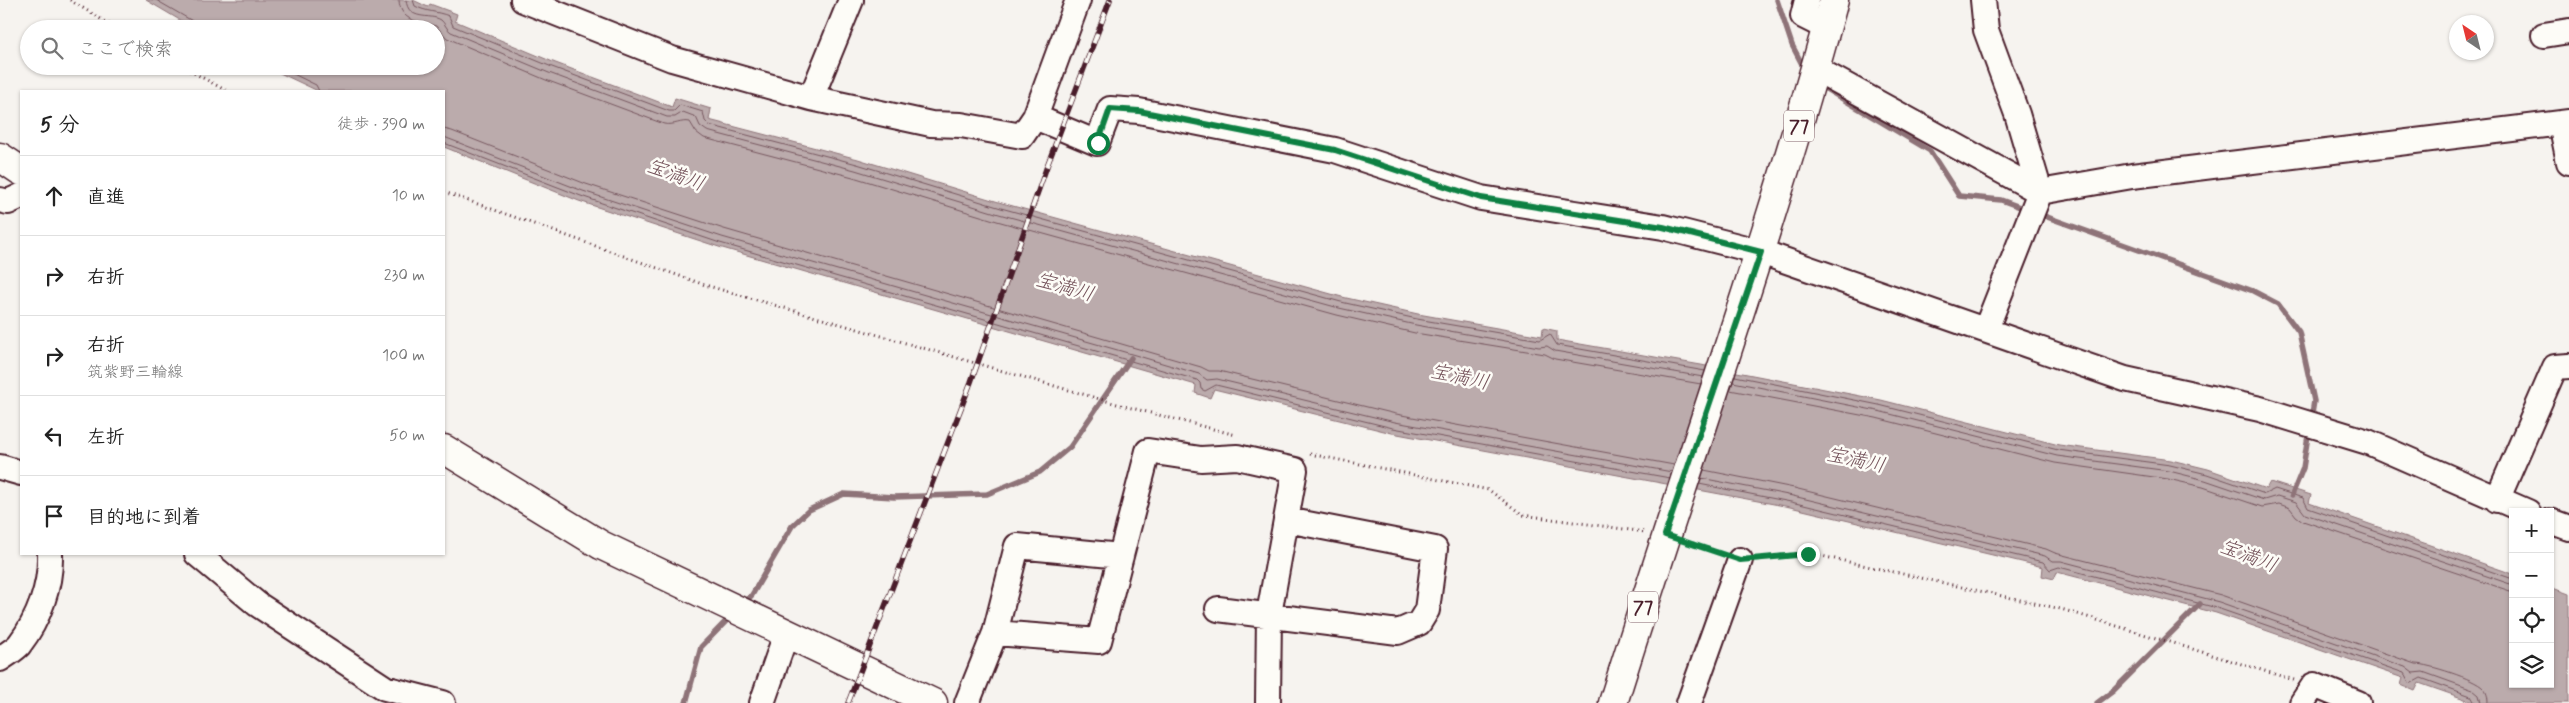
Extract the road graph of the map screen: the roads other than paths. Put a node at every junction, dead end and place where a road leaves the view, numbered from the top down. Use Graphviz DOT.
graph roads {
  1 [pos="524,0"];
  2 [pos="851,0"];
  3 [pos="1078,0"];
  4 [pos="1807,0"];
  5 [pos="1834,0"];
  6 [pos="1983,0"];
  7 [pos="1827,28"];
  8 [pos="2569,31"];
  9 [pos="2544,35"];
  10 [pos="1816,69"];
  11 [pos="811,98"];
  12 [pos="1035,117"];
  13 [pos="2565,122"];
  14 [pos="0,157"];
  15 [pos="2569,162"];
  16 [pos="20,170"];
  17 [pos="2040,192"];
  18 [pos="20,196"];
  19 [pos="0,200"];
  20 [pos="1761,252"];
  21 [pos="1986,329"];
  22 [pos="2569,366"];
  23 [pos="445,451"];
  24 [pos="0,468"];
  25 [pos="20,473"];
  26 [pos="2497,500"];
  27 [pos="2518,508"];
  28 [pos="1287,520"];
  29 [pos="2554,522"];
  30 [pos="2569,528"];
  31 [pos="50,555"];
  32 [pos="198,555"];
  33 [pos="1121,556"];
  34 [pos="1740,560"];
  35 [pos="1218,609"];
  36 [pos="1269,614"];
  37 [pos="995,633"];
  38 [pos="786,634"];
  39 [pos="0,659"];
  40 [pos="2308,694"];
  41 [pos="443,703"];
  42 [pos="762,703"];
  43 [pos="933,703"];
  44 [pos="967,703"];
  45 [pos="1268,703"];
  46 [pos="1613,703"];
  47 [pos="1689,703"];
  48 [pos="2358,703"];
  1 -- 11 [label="street"];
  2 -- 11 [label="street"];
  3 -- 12 [label="street"];
  4 -- 7 [label="street"];
  5 -- 7 [label="main road, 77"];
  6 -- 17 [label="street"];
  7 -- 10 [label="main road, 77"];
  8 -- 9 [label="street"];
  10 -- 17 [label="street"];
  10 -- 20 [label="main road, 77"];
  11 -- 12 [label="street"];
  12 -- 20 [label="street"];
  13 -- 15 [label="street"];
  13 -- 17 [label="street"];
  14 -- 16 [label="main road"];
  17 -- 21 [label="street"];
  18 -- 19 [label="street"];
  20 -- 21 [label="street"];
  20 -- 46 [label="main road, 77"];
  21 -- 26 [label="street"];
  22 -- 26 [label="street"];
  23 -- 38 [label="main road"];
  24 -- 25 [label="street"];
  26 -- 27 [label="street"];
  28 -- 33 [label="street"];
  28 -- 36 [label="street"];
  28 -- 36 [label="street"];
  29 -- 30 [label="street"];
  31 -- 39 [label="street"];
  32 -- 41 [label="street"];
  33 -- 37 [label="street"];
  33 -- 37 [label="street"];
  34 -- 47 [label="street"];
  35 -- 36 [label="street"];
  36 -- 45 [label="street"];
  37 -- 44 [label="street"];
  38 -- 42 [label="street"];
  38 -- 43 [label="main road"];
  40 -- 48 [label="street"];
}
